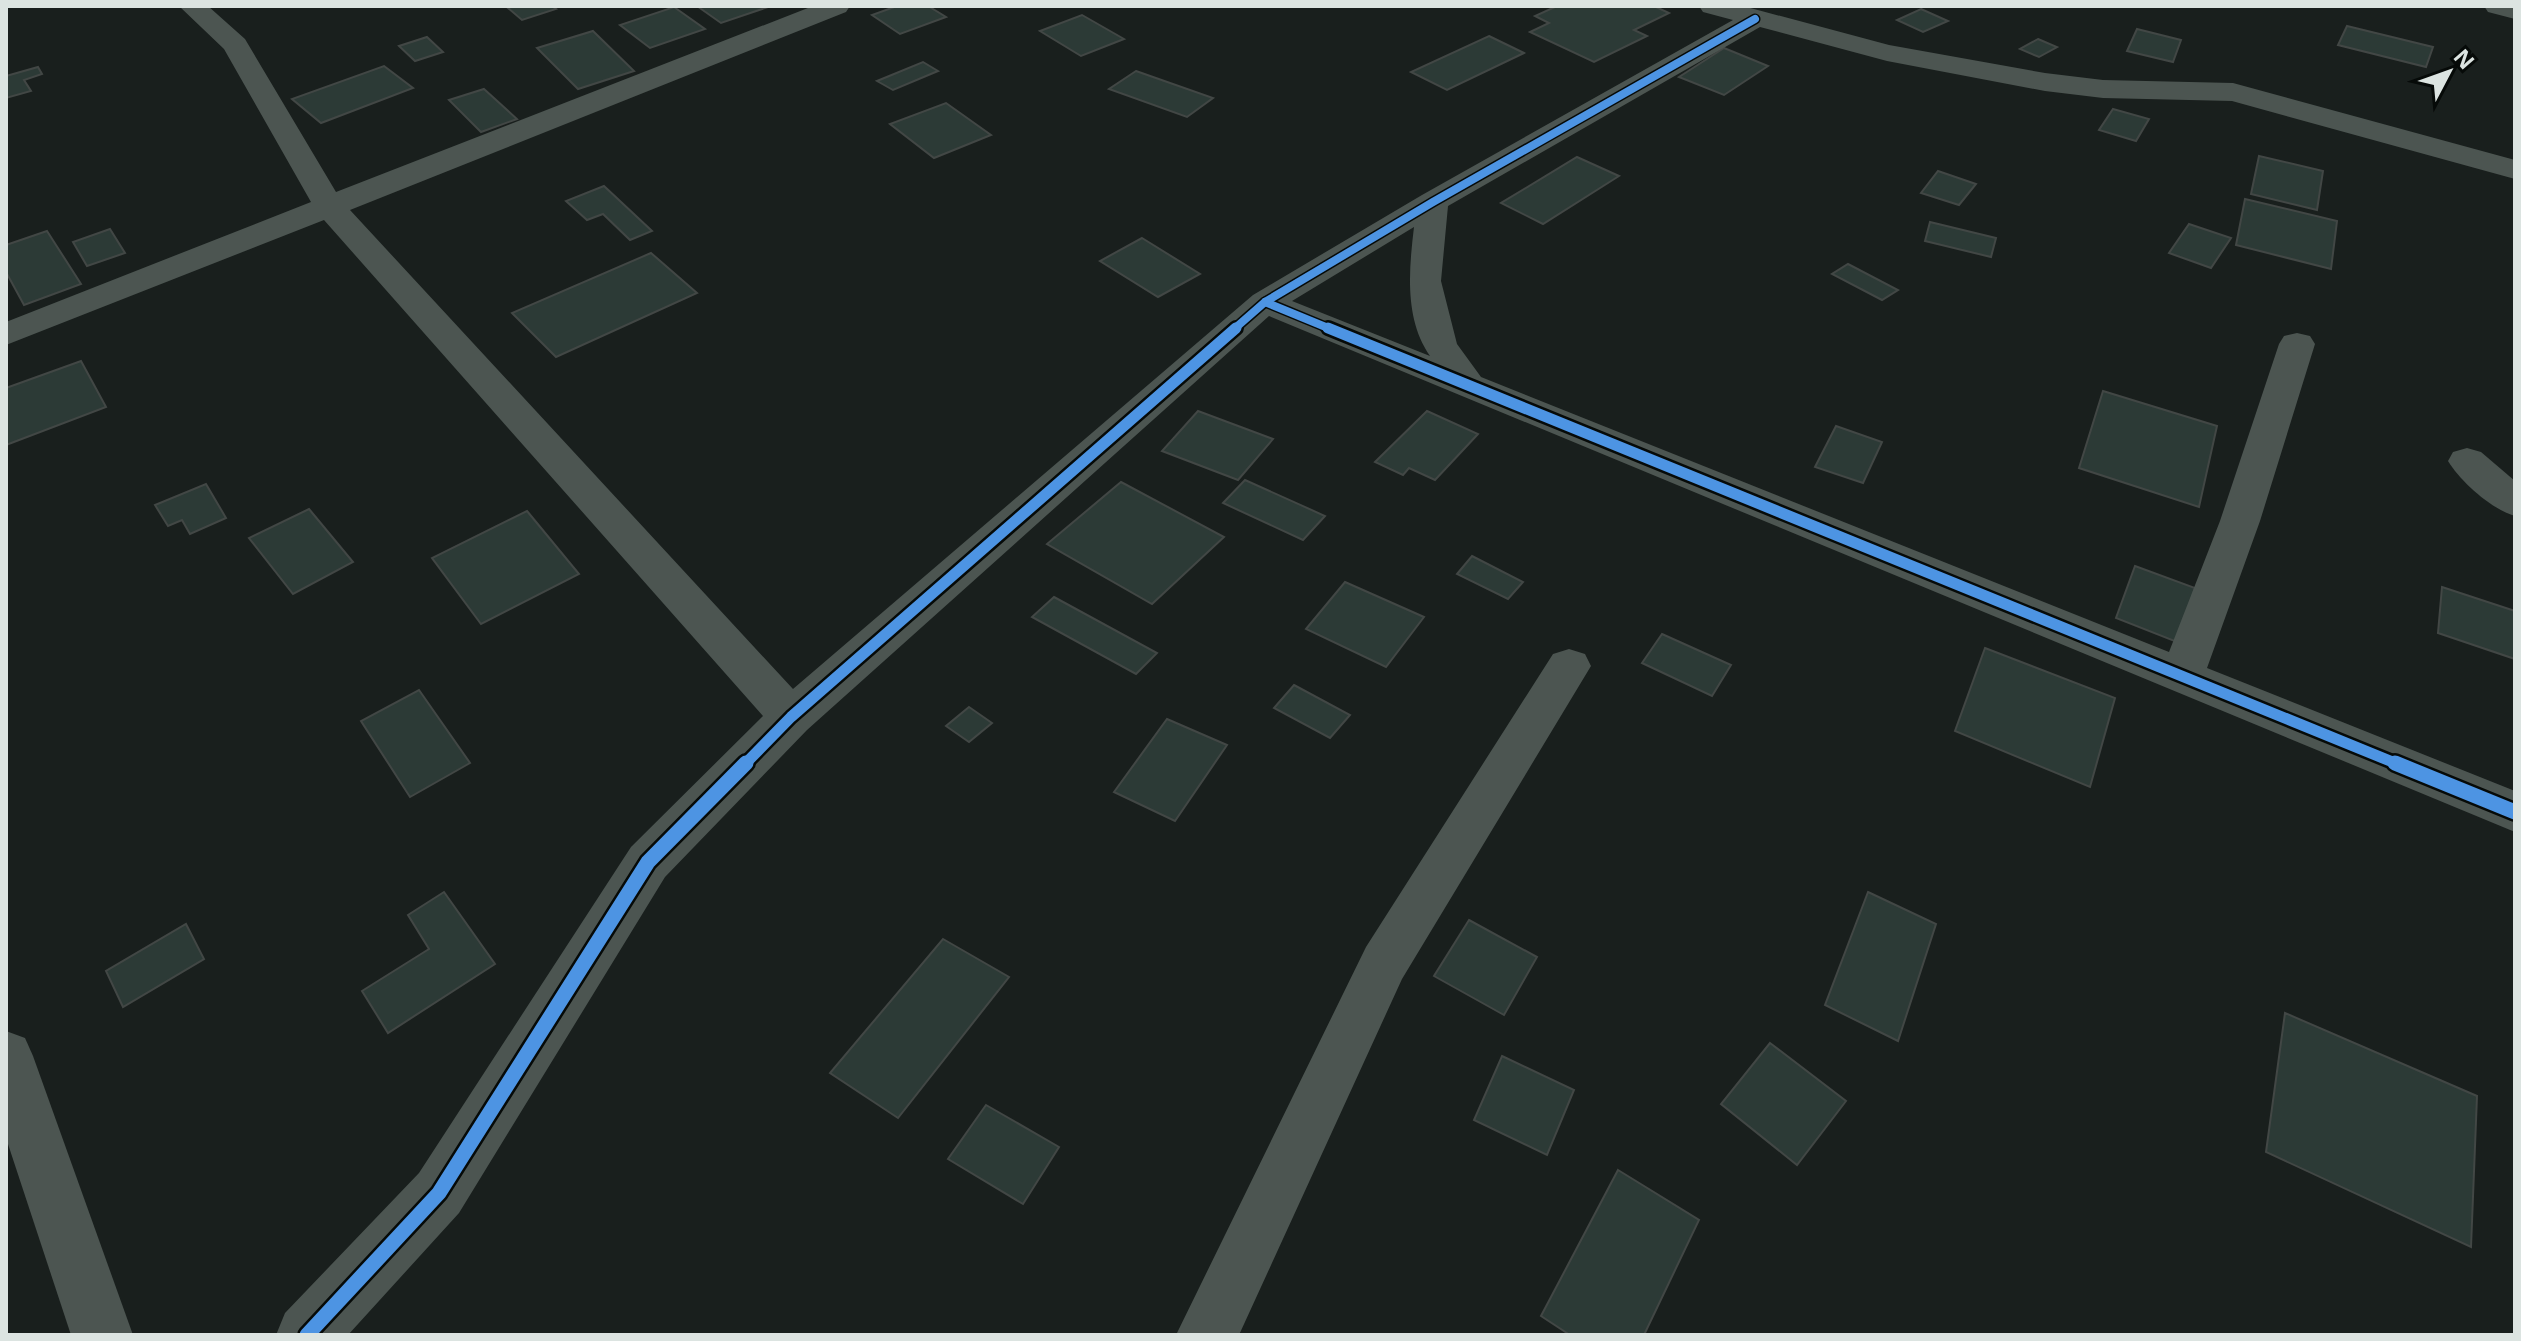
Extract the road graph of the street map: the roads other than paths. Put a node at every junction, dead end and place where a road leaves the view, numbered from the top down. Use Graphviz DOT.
graph roads {
  1 [pos="192,6"];
  2 [pos="837,6"];
  3 [pos="1712,6"];
  4 [pos="2497,6"];
  5 [pos="2515,11"];
  6 [pos="1755,19"];
  7 [pos="2515,170"];
  8 [pos="1433,202"];
  9 [pos="328,205"];
  10 [pos="1265,302"];
  11 [pos="6,334"];
  12 [pos="2297,344"];
  13 [pos="1468,384"];
  14 [pos="2467,461"];
  15 [pos="2515,502"];
  16 [pos="1569,666"];
  17 [pos="2182,676"];
  18 [pos="791,717"];
  19 [pos="2515,812"];
  20 [pos="6,1056"];
  21 [pos="102,1335"];
  22 [pos="307,1335"];
  23 [pos="1207,1335"];
  1 -- 9 [label="street"];
  2 -- 9 [label="street"];
  3 -- 6 [label="street"];
  4 -- 5 [label="street"];
  6 -- 7 [label="street"];
  6 -- 8 [label="street"];
  8 -- 10 [label="street"];
  8 -- 13 [label="street"];
  9 -- 11 [label="street"];
  9 -- 18 [label="street"];
  10 -- 13 [label="street"];
  10 -- 18 [label="street"];
  12 -- 17 [label="street"];
  13 -- 17 [label="street"];
  14 -- 15 [label="street"];
  16 -- 23 [label="street"];
  17 -- 19 [label="street"];
  18 -- 22 [label="street"];
  20 -- 21 [label="street"];
}
